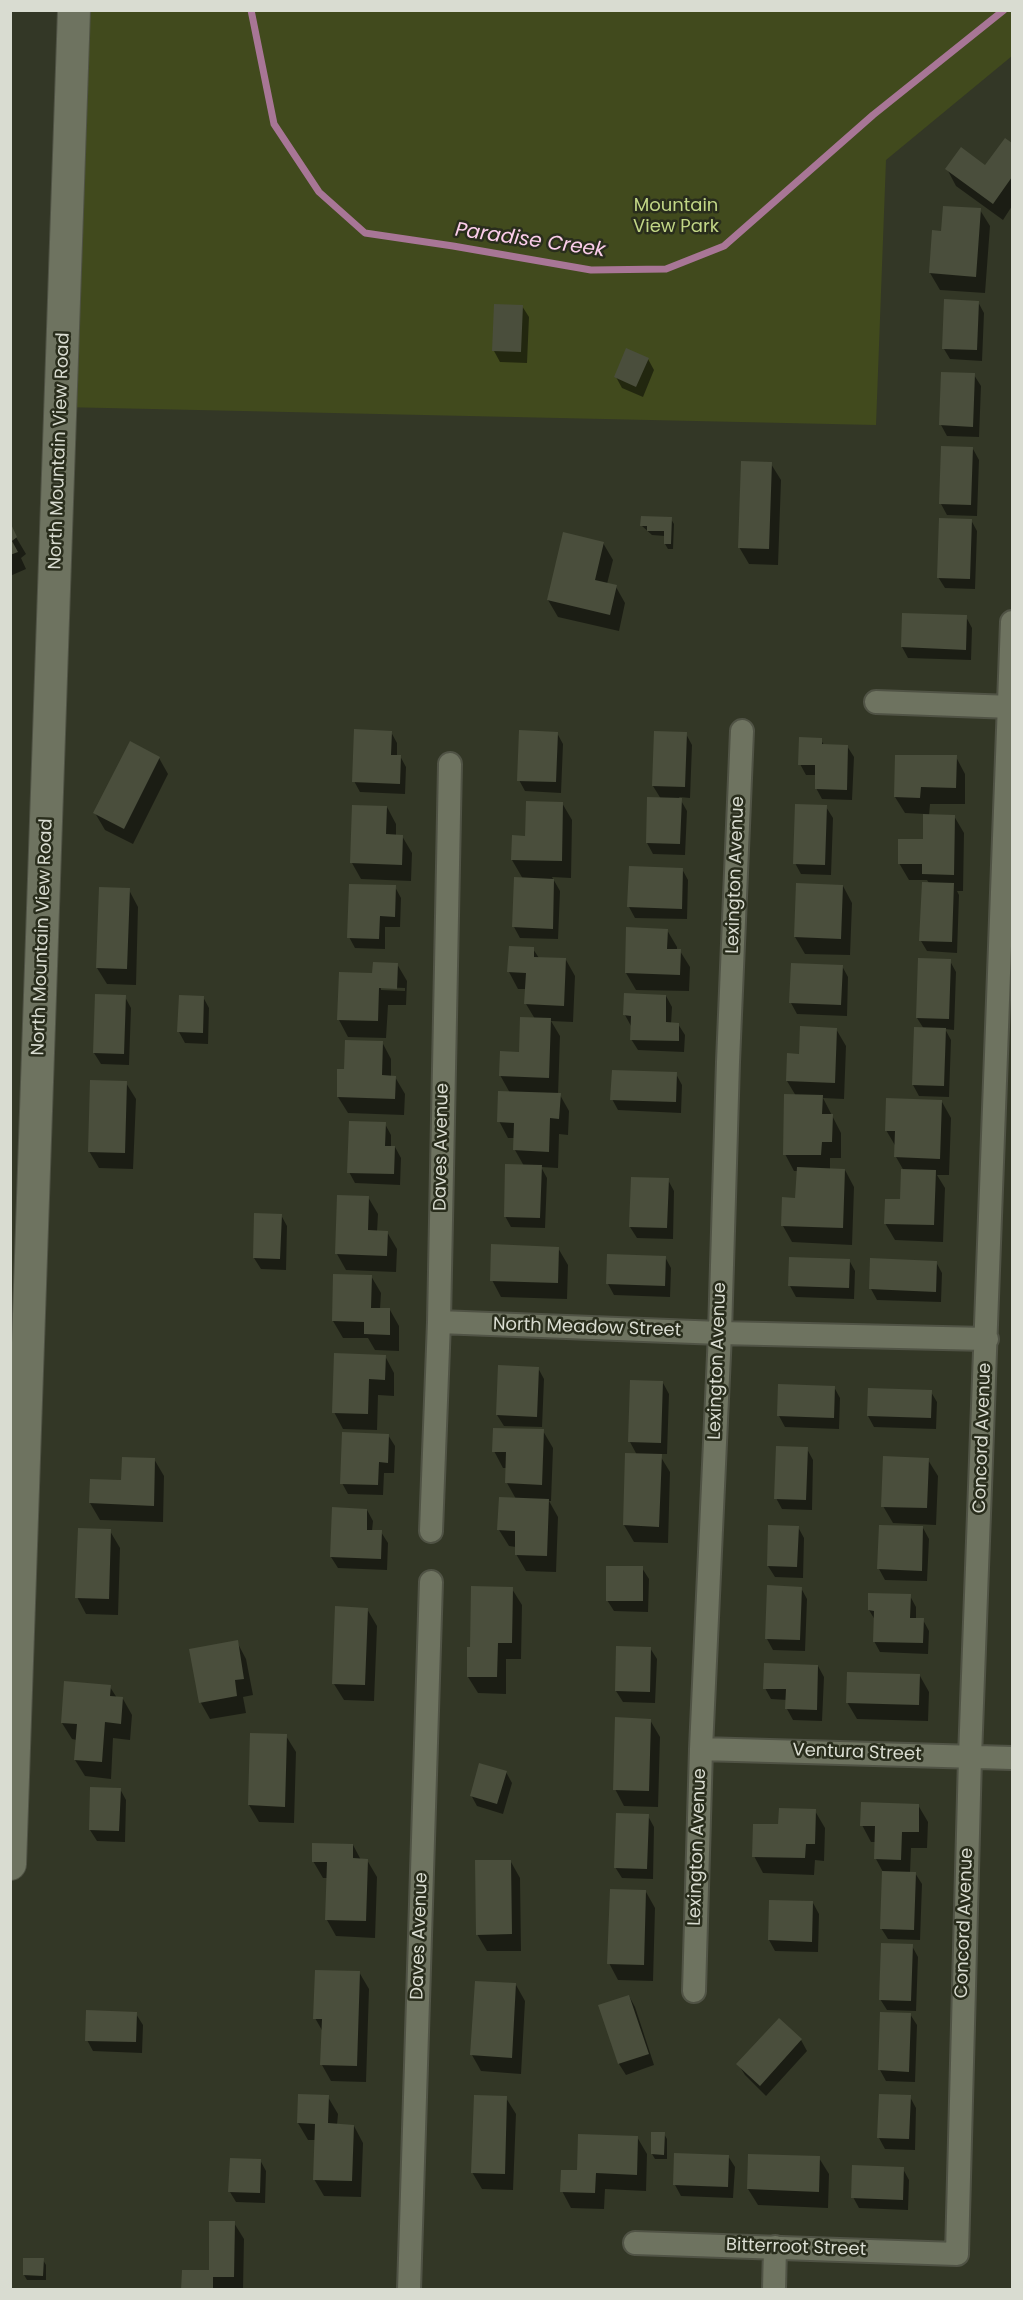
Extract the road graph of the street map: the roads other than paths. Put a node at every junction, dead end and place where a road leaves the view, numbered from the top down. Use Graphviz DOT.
graph roads {
  1 [pos="74,10"];
  2 [pos="1012,622"];
  3 [pos="876,702"];
  4 [pos="1010,707"];
  5 [pos="742,731"];
  6 [pos="450,764"];
  7 [pos="439,1322"];
  8 [pos="720,1333"];
  9 [pos="987,1339"];
  10 [pos="431,1531"];
  11 [pos="431,1582"];
  12 [pos="13,1730"];
  13 [pos="701,1749"];
  14 [pos="970,1756"];
  15 [pos="1012,1758"];
  16 [pos="10,1864"];
  17 [pos="694,1991"];
  18 [pos="635,2243"];
  19 [pos="775,2247"];
  20 [pos="957,2254"];
  21 [pos="409,2289"];
  22 [pos="774,2289"];
  1 -- 12 [label="street, North Mountain View Road"];
  2 -- 4 [label="street, Concord Avenue"];
  3 -- 4 [label="street"];
  4 -- 9 [label="street, Concord Avenue"];
  5 -- 8 [label="street, Lexington Avenue"];
  6 -- 7 [label="street, Daves Avenue"];
  7 -- 8 [label="street, North Meadow Street"];
  7 -- 10 [label="street, Daves Avenue"];
  8 -- 9 [label="street, North Meadow Street"];
  8 -- 13 [label="street, Lexington Avenue"];
  9 -- 14 [label="street, Concord Avenue"];
  11 -- 21 [label="street, Daves Avenue"];
  12 -- 16 [label="street, North Mountain View Road"];
  13 -- 14 [label="street, Ventura Street"];
  13 -- 17 [label="street, Lexington Avenue"];
  14 -- 15 [label="street, Ventura Street"];
  14 -- 20 [label="street, Concord Avenue"];
  18 -- 19 [label="street, Bitterroot Street"];
  19 -- 20 [label="street, Bitterroot Street"];
  19 -- 22 [label="street"];
}
